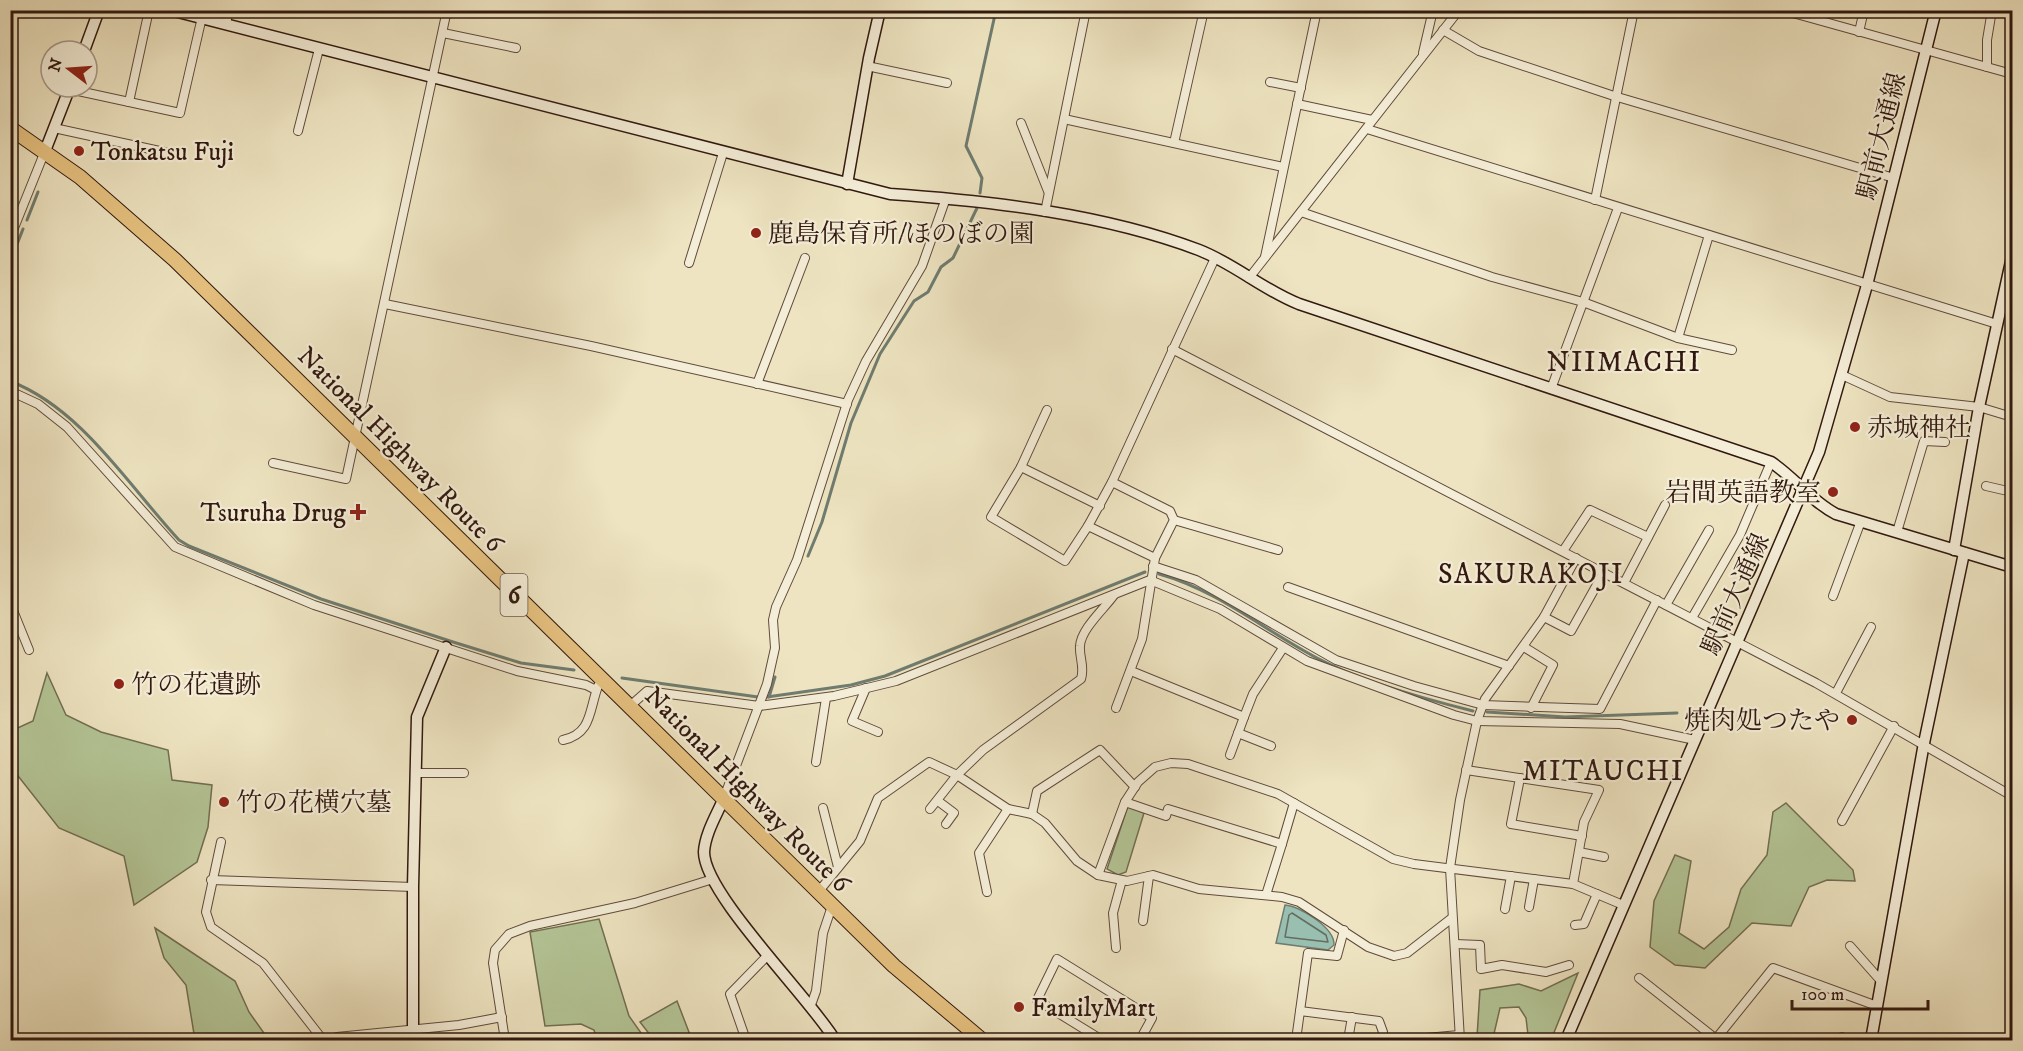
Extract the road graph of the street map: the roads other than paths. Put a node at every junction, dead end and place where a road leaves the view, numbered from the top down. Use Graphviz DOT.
graph roads {
  1 [pos="13,10"];
  2 [pos="99,10"];
  3 [pos="149,10"];
  4 [pos="170,10"];
  5 [pos="229,10"];
  6 [pos="447,10"];
  7 [pos="880,10"];
  8 [pos="1086,10"];
  9 [pos="1204,10"];
  10 [pos="1317,10"];
  11 [pos="1433,10"];
  12 [pos="1459,10"];
  13 [pos="1634,10"];
  14 [pos="1782,10"];
  15 [pos="1864,10"];
  16 [pos="1936,10"];
  17 [pos="1992,10"];
  18 [pos="202,17"];
  19 [pos="10,21"];
  20 [pos="226,23"];
  21 [pos="1443,30"];
  22 [pos="1859,32"];
  23 [pos="443,33"];
  24 [pos="88,39"];
  25 [pos="516,48"];
  26 [pos="319,49"];
  27 [pos="1926,50"];
  28 [pos="1423,56"];
  29 [pos="867,66"];
  30 [pos="1987,67"];
  31 [pos="2013,74"];
  32 [pos="434,77"];
  33 [pos="1270,82"];
  34 [pos="947,83"];
  35 [pos="1300,88"];
  36 [pos="99,95"];
  37 [pos="1614,96"];
  38 [pos="65,99"];
  39 [pos="129,102"];
  40 [pos="1297,104"];
  41 [pos="1064,119"];
  42 [pos="1372,120"];
  43 [pos="1021,123"];
  44 [pos="10,128"];
  45 [pos="54,128"];
  46 [pos="1367,129"];
  47 [pos="298,131"];
  48 [pos="1174,143"];
  49 [pos="45,151"];
  50 [pos="723,153"];
  51 [pos="178,155"];
  52 [pos="1283,167"];
  53 [pos="1894,178"];
  54 [pos="847,184"];
  55 [pos="1049,192"];
  56 [pos="946,198"];
  57 [pos="1595,200"];
  58 [pos="1617,208"];
  59 [pos="1044,212"];
  60 [pos="1301,212"];
  61 [pos="1709,235"];
  62 [pos="10,238"];
  63 [pos="805,258"];
  64 [pos="1215,258"];
  65 [pos="1264,258"];
  66 [pos="689,263"];
  67 [pos="2012,263"];
  68 [pos="1249,278"];
  69 [pos="1867,285"];
  70 [pos="1582,302"];
  71 [pos="385,304"];
  72 [pos="1997,324"];
  73 [pos="1678,338"];
  74 [pos="1172,349"];
  75 [pos="1732,350"];
  76 [pos="1842,375"];
  77 [pos="758,384"];
  78 [pos="1551,389"];
  79 [pos="10,391"];
  80 [pos="846,404"];
  81 [pos="1979,407"];
  82 [pos="1047,410"];
  83 [pos="2013,417"];
  84 [pos="356,439"];
  85 [pos="1945,442"];
  86 [pos="1771,462"];
  87 [pos="273,463"];
  88 [pos="1021,467"];
  89 [pos="1112,482"];
  90 [pos="1986,486"];
  91 [pos="1804,490"];
  92 [pos="2013,492"];
  93 [pos="1665,505"];
  94 [pos="1100,506"];
  95 [pos="1174,520"];
  96 [pos="1861,521"];
  97 [pos="1088,526"];
  98 [pos="1709,530"];
  99 [pos="1897,532"];
  100 [pos="1648,537"];
  101 [pos="1278,550"];
  102 [pos="1563,551"];
  103 [pos="1959,551"];
  104 [pos="1576,558"];
  105 [pos="1154,562"];
  106 [pos="2013,567"];
  107 [pos="1604,572"];
  108 [pos="1150,580"];
  109 [pos="1624,583"];
  110 [pos="1288,587"];
  111 [pos="1115,594"];
  112 [pos="1833,596"];
  113 [pos="1657,600"];
  114 [pos="10,603"];
  115 [pos="1666,605"];
  116 [pos="1544,617"];
  117 [pos="1692,618"];
  118 [pos="1871,627"];
  119 [pos="1738,641"];
  120 [pos="446,647"];
  121 [pos="1524,647"];
  122 [pos="1283,648"];
  123 [pos="29,650"];
  124 [pos="1509,666"];
  125 [pos="1131,670"];
  126 [pos="599,684"];
  127 [pos="866,688"];
  128 [pos="1836,693"];
  129 [pos="826,698"];
  130 [pos="1483,705"];
  131 [pos="630,706"];
  132 [pos="759,706"];
  133 [pos="1116,708"];
  134 [pos="1532,708"];
  135 [pos="1244,717"];
  136 [pos="1477,721"];
  137 [pos="1894,726"];
  138 [pos="878,732"];
  139 [pos="1238,733"];
  140 [pos="563,740"];
  141 [pos="1695,740"];
  142 [pos="1924,743"];
  143 [pos="1271,746"];
  144 [pos="1230,755"];
  145 [pos="816,762"];
  146 [pos="1466,770"];
  147 [pos="416,773"];
  148 [pos="464,773"];
  149 [pos="957,775"];
  150 [pos="1520,778"];
  151 [pos="1135,786"];
  152 [pos="2013,796"];
  153 [pos="723,800"];
  154 [pos="938,801"];
  155 [pos="1125,802"];
  156 [pos="1294,803"];
  157 [pos="823,808"];
  158 [pos="930,809"];
  159 [pos="1008,809"];
  160 [pos="1032,814"];
  161 [pos="1842,821"];
  162 [pos="946,824"];
  163 [pos="1582,836"];
  164 [pos="221,842"];
  165 [pos="1282,844"];
  166 [pos="1579,852"];
  167 [pos="1604,857"];
  168 [pos="838,867"];
  169 [pos="1450,868"];
  170 [pos="1098,876"];
  171 [pos="1149,876"];
  172 [pos="1511,876"];
  173 [pos="713,879"];
  174 [pos="1534,879"];
  175 [pos="211,880"];
  176 [pos="1122,880"];
  177 [pos="1573,884"];
  178 [pos="412,887"];
  179 [pos="819,891"];
  180 [pos="987,892"];
  181 [pos="1597,894"];
  182 [pos="1266,895"];
  183 [pos="1623,905"];
  184 [pos="832,906"];
  185 [pos="1529,907"];
  186 [pos="1505,909"];
  187 [pos="1452,918"];
  188 [pos="1143,921"];
  189 [pos="1575,925"];
  190 [pos="1344,930"];
  191 [pos="1455,944"];
  192 [pos="1850,946"];
  193 [pos="1116,948"];
  194 [pos="768,955"];
  195 [pos="1569,965"];
  196 [pos="1639,978"];
  197 [pos="1881,981"];
  198 [pos="811,1005"];
  199 [pos="1877,1006"];
  200 [pos="1300,1011"];
  201 [pos="502,1017"];
  202 [pos="1352,1017"];
  203 [pos="412,1028"];
  204 [pos="1460,1038"];
  205 [pos="1716,1040"];
  206 [pos="325,1041"];
  207 [pos="413,1041"];
  208 [pos="505,1041"];
  209 [pos="746,1041"];
  210 [pos="835,1041"];
  211 [pos="982,1041"];
  212 [pos="1102,1041"];
  213 [pos="1140,1041"];
  214 [pos="1296,1041"];
  215 [pos="1348,1041"];
  216 [pos="1381,1041"];
  217 [pos="1426,1041"];
  218 [pos="1566,1041"];
  219 [pos="1871,1041"];
  1 -- 19 [label="street"];
  2 -- 24 [label="street"];
  3 -- 39 [label="street"];
  4 -- 18 [label="street"];
  5 -- 20 [label="street"];
  6 -- 23 [label="street"];
  7 -- 29 [label="street"];
  8 -- 41 [label="street"];
  9 -- 48 [label="street"];
  10 -- 35 [label="street"];
  11 -- 28 [label="street"];
  12 -- 21 [label="street"];
  13 -- 37 [label="street"];
  14 -- 22 [label="street"];
  15 -- 22 [label="street"];
  16 -- 27 [label="street, 駅前大通線"];
  17 -- 30 [label="street"];
  18 -- 20 [label="street"];
  18 -- 39 [label="street"];
  20 -- 26 [label="street"];
  21 -- 28 [label="street"];
  21 -- 37 [label="street"];
  22 -- 27 [label="street"];
  23 -- 25 [label="street"];
  23 -- 32 [label="street"];
  26 -- 32 [label="street"];
  26 -- 47 [label="street"];
  27 -- 30 [label="street"];
  27 -- 53 [label="street, 駅前大通線"];
  28 -- 42 [label="street"];
  29 -- 34 [label="street"];
  29 -- 54 [label="street"];
  30 -- 31 [label="street"];
  32 -- 50 [label="street"];
  32 -- 71 [label="street"];
  33 -- 35 [label="street"];
  35 -- 40 [label="street"];
  36 -- 39 [label="street"];
  37 -- 53 [label="street"];
  37 -- 57 [label="street"];
  38 -- 45 [label="street"];
  40 -- 42 [label="street"];
  40 -- 52 [label="street"];
  41 -- 48 [label="street"];
  41 -- 55 [label="street"];
  42 -- 46 [label="street"];
  43 -- 55 [label="street"];
  44 -- 49 [label="highway, National Highway Route 6 / 6"];
  45 -- 49 [label="street"];
  45 -- 51 [label="street"];
  46 -- 57 [label="street"];
  46 -- 60 [label="street"];
  48 -- 52 [label="street"];
  49 -- 62 [label="street"];
  49 -- 84 [label="highway, National Highway Route 6 / 6"];
  50 -- 54 [label="street"];
  50 -- 66 [label="street"];
  52 -- 65 [label="street"];
  53 -- 69 [label="street, 駅前大通線"];
  54 -- 56 [label="street"];
  55 -- 59 [label="street"];
  56 -- 59 [label="street"];
  56 -- 80 [label="street"];
  57 -- 58 [label="street"];
  58 -- 61 [label="street"];
  58 -- 70 [label="street"];
  59 -- 64 [label="street"];
  60 -- 65 [label="street"];
  60 -- 70 [label="street"];
  61 -- 69 [label="street"];
  61 -- 73 [label="street"];
  63 -- 77 [label="street"];
  64 -- 68 [label="street"];
  64 -- 74 [label="street"];
  65 -- 68 [label="street"];
  67 -- 72 [label="street"];
  68 -- 78 [label="street"];
  69 -- 72 [label="street"];
  69 -- 76 [label="street, 駅前大通線"];
  70 -- 73 [label="street"];
  70 -- 78 [label="street"];
  71 -- 77 [label="street"];
  71 -- 84 [label="street"];
  72 -- 81 [label="street"];
  73 -- 75 [label="street"];
  74 -- 89 [label="street"];
  74 -- 102 [label="street"];
  76 -- 81 [label="street"];
  76 -- 91 [label="street, 駅前大通線"];
  77 -- 80 [label="street"];
  78 -- 86 [label="street"];
  79 -- 120 [label="street"];
  80 -- 132 [label="street"];
  81 -- 83 [label="street"];
  81 -- 103 [label="street"];
  82 -- 88 [label="street"];
  84 -- 87 [label="street"];
  84 -- 126 [label="highway, National Highway Route 6 / 6"];
  85 -- 99 [label="street"];
  86 -- 91 [label="street"];
  86 -- 117 [label="street"];
  88 -- 94 [label="street"];
  88 -- 97 [label="street"];
  89 -- 94 [label="street"];
  89 -- 95 [label="street"];
  90 -- 92 [label="street"];
  91 -- 96 [label="street"];
  91 -- 119 [label="street, 駅前大通線"];
  93 -- 100 [label="street"];
  94 -- 97 [label="street"];
  95 -- 101 [label="street"];
  95 -- 105 [label="street"];
  96 -- 99 [label="street"];
  96 -- 112 [label="street"];
  97 -- 105 [label="street"];
  98 -- 115 [label="street"];
  99 -- 103 [label="street"];
  100 -- 102 [label="street"];
  100 -- 109 [label="street"];
  102 -- 104 [label="street"];
  103 -- 106 [label="street"];
  103 -- 142 [label="street"];
  104 -- 107 [label="street"];
  104 -- 116 [label="street"];
  105 -- 108 [label="street"];
  105 -- 130 [label="street"];
  107 -- 109 [label="street"];
  107 -- 116 [label="street"];
  108 -- 111 [label="street"];
  108 -- 122 [label="street"];
  108 -- 125 [label="street"];
  109 -- 113 [label="street"];
  110 -- 124 [label="street"];
  111 -- 127 [label="street"];
  111 -- 149 [label="street"];
  113 -- 115 [label="street"];
  113 -- 134 [label="street"];
  114 -- 123 [label="street"];
  115 -- 117 [label="street"];
  116 -- 121 [label="street"];
  117 -- 119 [label="street"];
  118 -- 128 [label="street"];
  119 -- 128 [label="street"];
  119 -- 141 [label="street, 駅前大通線"];
  120 -- 126 [label="street"];
  120 -- 147 [label="street"];
  121 -- 124 [label="street"];
  121 -- 134 [label="street"];
  122 -- 135 [label="street"];
  122 -- 136 [label="street"];
  124 -- 130 [label="street"];
  125 -- 133 [label="street"];
  125 -- 135 [label="street"];
  126 -- 131 [label="highway, National Highway Route 6 / 6"];
  126 -- 140 [label="street"];
  127 -- 129 [label="street"];
  127 -- 138 [label="street"];
  128 -- 137 [label="street"];
  129 -- 132 [label="street"];
  129 -- 145 [label="street"];
  130 -- 134 [label="street"];
  130 -- 136 [label="street"];
  131 -- 132 [label="street"];
  131 -- 153 [label="highway, National Highway Route 6 / 6"];
  132 -- 153 [label="street"];
  135 -- 139 [label="street"];
  136 -- 141 [label="street"];
  136 -- 146 [label="street"];
  137 -- 142 [label="street"];
  137 -- 161 [label="street"];
  139 -- 143 [label="street"];
  139 -- 144 [label="street"];
  141 -- 183 [label="street, 駅前大通線"];
  142 -- 152 [label="street"];
  142 -- 197 [label="street"];
  146 -- 150 [label="street"];
  146 -- 169 [label="street"];
  147 -- 148 [label="street"];
  147 -- 178 [label="street"];
  149 -- 154 [label="street"];
  149 -- 159 [label="street"];
  149 -- 168 [label="street"];
  150 -- 163 [label="street"];
  150 -- 163 [label="street"];
  151 -- 155 [label="street"];
  151 -- 156 [label="street"];
  151 -- 160 [label="street"];
  153 -- 173 [label="street"];
  153 -- 179 [label="highway, National Highway Route 6 / 6"];
  154 -- 158 [label="street"];
  154 -- 162 [label="street"];
  155 -- 165 [label="street"];
  155 -- 170 [label="street"];
  156 -- 165 [label="street"];
  156 -- 169 [label="street"];
  157 -- 168 [label="street"];
  159 -- 160 [label="street"];
  159 -- 180 [label="street"];
  160 -- 170 [label="street"];
  163 -- 166 [label="street"];
  164 -- 175 [label="street"];
  165 -- 182 [label="street"];
  166 -- 167 [label="street"];
  166 -- 177 [label="street"];
  168 -- 179 [label="street"];
  169 -- 172 [label="street"];
  169 -- 187 [label="street"];
  170 -- 176 [label="street"];
  171 -- 176 [label="street"];
  171 -- 182 [label="street"];
  171 -- 188 [label="street"];
  172 -- 174 [label="street"];
  172 -- 186 [label="street"];
  173 -- 194 [label="street"];
  173 -- 201 [label="street"];
  174 -- 177 [label="street"];
  174 -- 185 [label="street"];
  175 -- 178 [label="street"];
  175 -- 206 [label="street"];
  176 -- 193 [label="street"];
  177 -- 181 [label="street"];
  178 -- 203 [label="street"];
  179 -- 184 [label="highway, National Highway Route 6 / 6"];
  181 -- 183 [label="street"];
  181 -- 189 [label="street"];
  182 -- 190 [label="street"];
  183 -- 218 [label="street, 駅前大通線"];
  184 -- 198 [label="street"];
  184 -- 211 [label="highway, National Highway Route 6 / 6"];
  187 -- 190 [label="street"];
  187 -- 191 [label="street"];
  190 -- 200 [label="street"];
  191 -- 195 [label="street"];
  191 -- 204 [label="street"];
  192 -- 197 [label="street"];
  194 -- 198 [label="street"];
  194 -- 209 [label="street"];
  196 -- 205 [label="street"];
  197 -- 199 [label="street"];
  198 -- 210 [label="street"];
  199 -- 205 [label="street"];
  199 -- 219 [label="street"];
  200 -- 202 [label="street"];
  200 -- 214 [label="street"];
  201 -- 203 [label="street"];
  201 -- 208 [label="street"];
  202 -- 215 [label="street"];
  202 -- 216 [label="street"];
  203 -- 206 [label="street"];
  203 -- 207 [label="street"];
  204 -- 217 [label="street"];
  212 -- 213 [label="street"];
}
